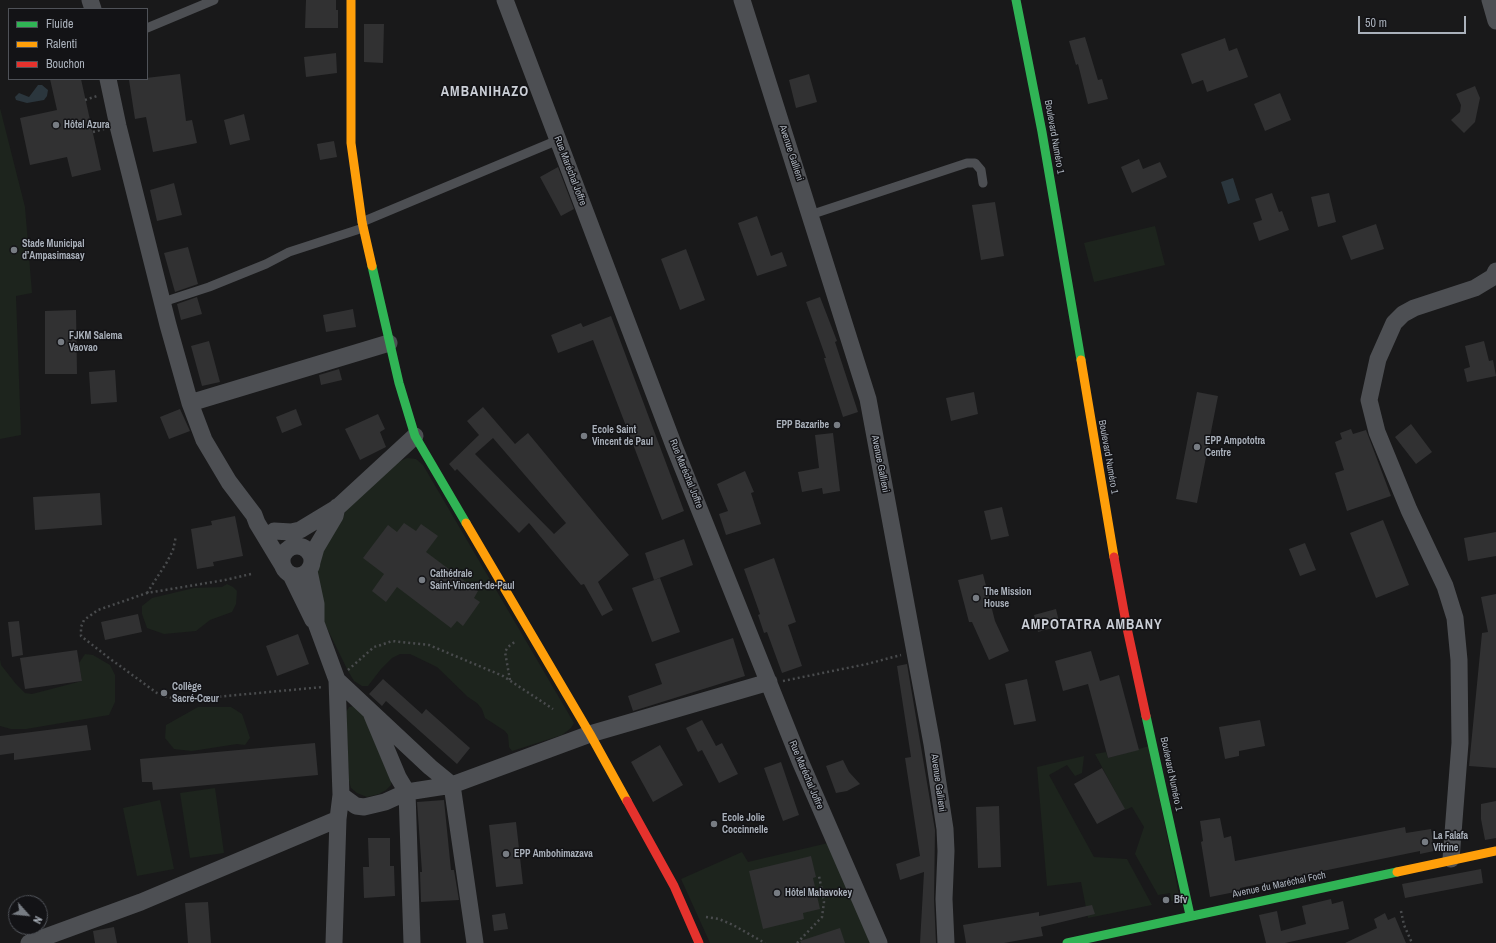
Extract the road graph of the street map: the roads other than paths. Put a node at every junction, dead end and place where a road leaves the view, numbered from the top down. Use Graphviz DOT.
graph roads {
  1 [pos="214,0"];
  2 [pos="351,0"];
  3 [pos="505,0"];
  4 [pos="742,0"];
  5 [pos="1016,0"];
  6 [pos="1490,0"];
  7 [pos="1496,21"];
  8 [pos="148,28"];
  9 [pos="108,80"];
  10 [pos="558,140"];
  11 [pos="984,183"];
  12 [pos="810,215"];
  13 [pos="363,225"];
  14 [pos="1496,271"];
  15 [pos="163,302"];
  16 [pos="389,342"];
  17 [pos="190,402"];
  18 [pos="415,436"];
  19 [pos="338,507"];
  20 [pos="254,515"];
  21 [pos="311,524"];
  22 [pos="274,530"];
  23 [pos="296,546"];
  24 [pos="311,566"];
  25 [pos="287,570"];
  26 [pos="316,623"];
  27 [pos="337,680"];
  28 [pos="769,682"];
  29 [pos="370,710"];
  30 [pos="590,734"];
  31 [pos="452,785"];
  32 [pos="407,792"];
  33 [pos="342,796"];
  34 [pos="338,819"];
  35 [pos="1496,851"];
  36 [pos="1452,859"];
  37 [pos="1190,915"];
  38 [pos="29,943"];
  39 [pos="334,943"];
  40 [pos="412,943"];
  41 [pos="475,943"];
  42 [pos="699,943"];
  43 [pos="879,943"];
  44 [pos="946,943"];
  45 [pos="1067,943"];
  1 -- 8 [label="lane"];
  2 -- 13 [label="main road"];
  3 -- 10 [label="street, Rue Maréchal Joffre"];
  4 -- 12 [label="street, Avenue Gallieni"];
  5 -- 37 [label="main road, Boulevard Numéro 1"];
  6 -- 7 [label="street"];
  9 -- 15 [label="street"];
  10 -- 13 [label="lane"];
  10 -- 28 [label="street, Rue Maréchal Joffre"];
  11 -- 12 [label="lane"];
  12 -- 44 [label="street, Avenue Gallieni"];
  13 -- 15 [label="lane"];
  13 -- 16 [label="main road"];
  14 -- 36 [label="street"];
  15 -- 17 [label="street"];
  16 -- 17 [label="street"];
  16 -- 18 [label="main road"];
  17 -- 20 [label="street"];
  18 -- 19 [label="street"];
  18 -- 30 [label="main road"];
  19 -- 21 [label="street"];
  19 -- 24 [label="street"];
  20 -- 22 [label="street"];
  20 -- 25 [label="street"];
  21 -- 22 [label="street"];
  21 -- 23 [label="street"];
  22 -- 23 [label="street"];
  23 -- 24 [label="street"];
  23 -- 25 [label="street"];
  24 -- 25 [label="street"];
  24 -- 26 [label="street"];
  25 -- 26 [label="street"];
  26 -- 27 [label="street"];
  27 -- 29 [label="street"];
  27 -- 33 [label="street"];
  28 -- 30 [label="street"];
  28 -- 43 [label="street, Rue Maréchal Joffre"];
  29 -- 31 [label="street"];
  29 -- 32 [label="street"];
  30 -- 31 [label="street"];
  30 -- 42 [label="main road"];
  31 -- 32 [label="street"];
  31 -- 41 [label="street"];
  32 -- 33 [label="street"];
  32 -- 40 [label="street"];
  33 -- 34 [label="street"];
  34 -- 38 [label="street"];
  34 -- 39 [label="street"];
  35 -- 36 [label="main road, Avenue du Maréchal Foch"];
  36 -- 37 [label="main road, Avenue du Maréchal Foch"];
  37 -- 45 [label="main road, Avenue du Maréchal Foch"];
}
